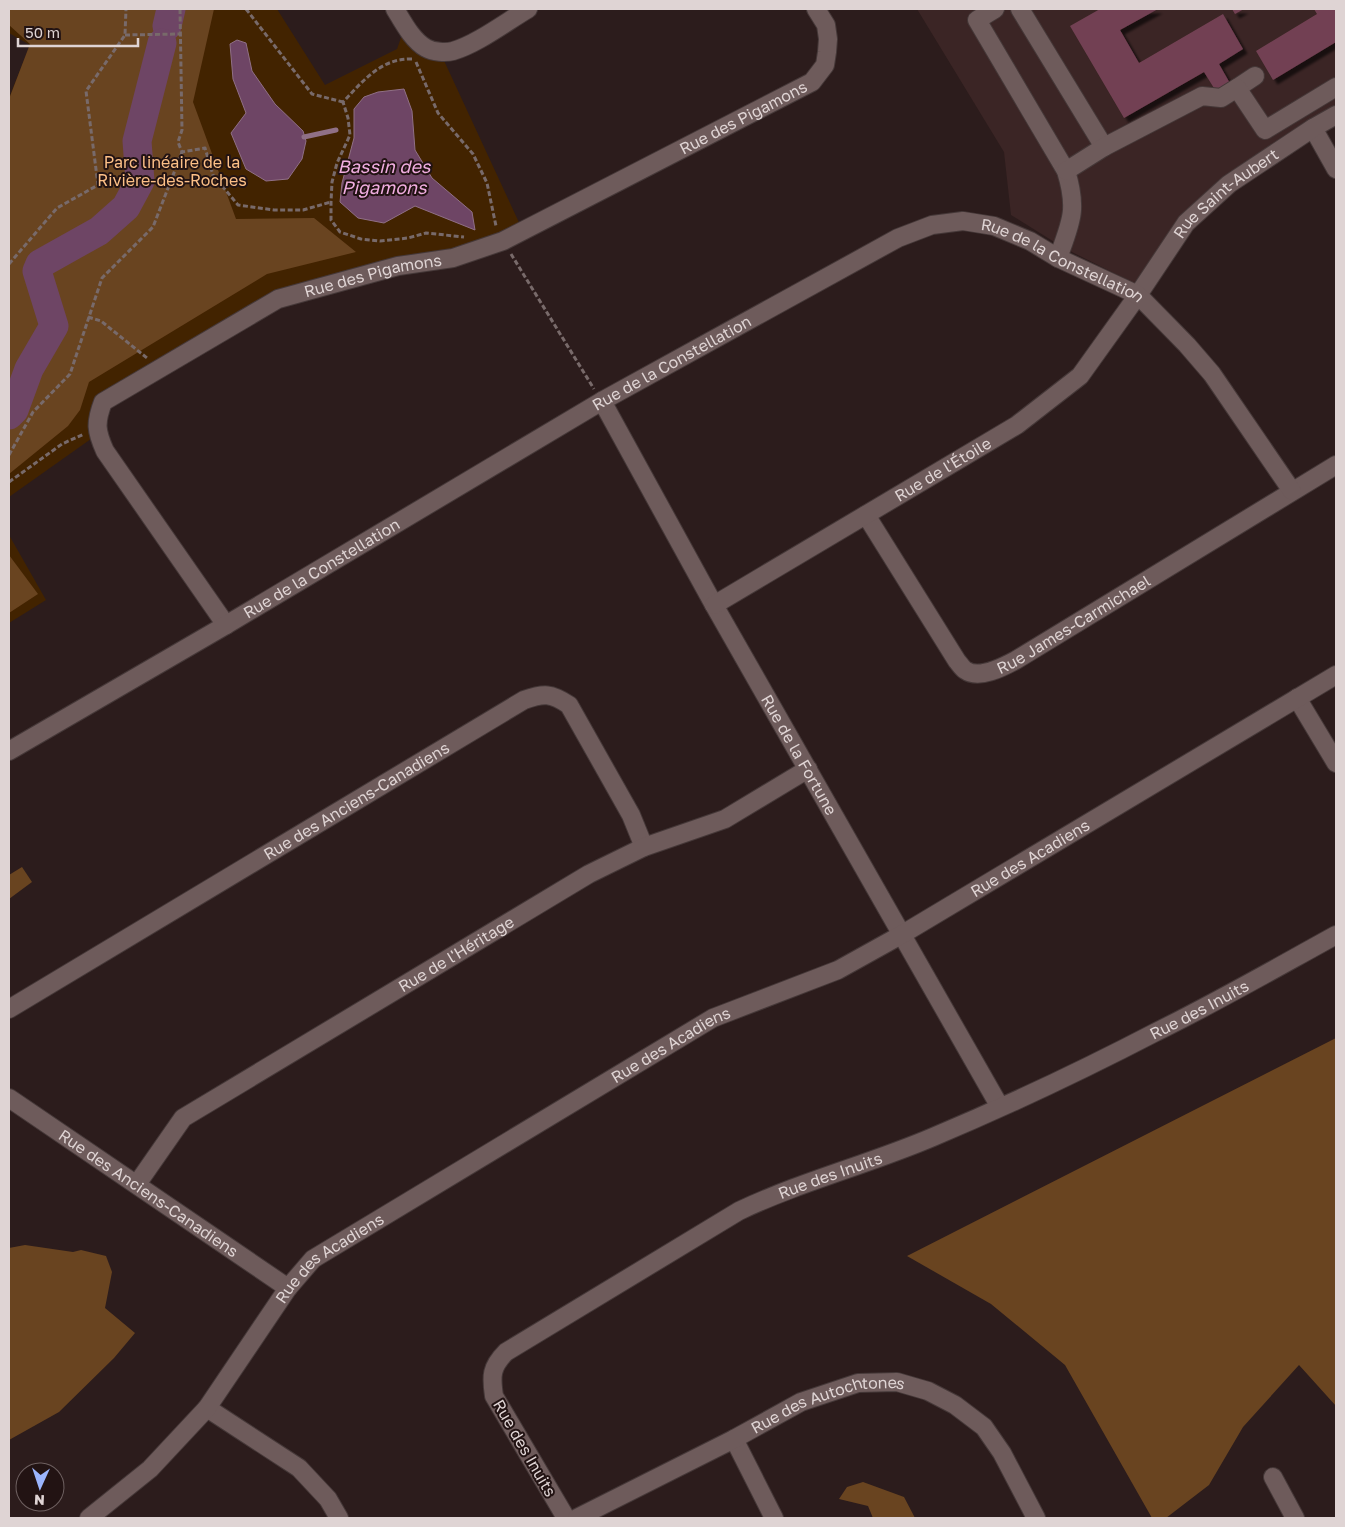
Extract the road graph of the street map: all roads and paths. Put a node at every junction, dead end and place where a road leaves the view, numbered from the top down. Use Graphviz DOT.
graph roads {
  1 [pos="126,9"];
  2 [pos="180,9"];
  3 [pos="246,9"];
  4 [pos="395,9"];
  5 [pos="528,9"];
  6 [pos="816,9"];
  7 [pos="994,9"];
  8 [pos="1020,9"];
  9 [pos="181,34"];
  10 [pos="125,35"];
  11 [pos="1255,76"];
  12 [pos="1336,87"];
  13 [pos="1237,88"];
  14 [pos="343,102"];
  15 [pos="1336,115"];
  16 [pos="1313,128"];
  17 [pos="1104,147"];
  18 [pos="182,152"];
  19 [pos="1336,169"];
  20 [pos="1066,171"];
  21 [pos="330,202"];
  22 [pos="503,241"];
  23 [pos="480,249"];
  24 [pos="1058,258"];
  25 [pos="9,264"];
  26 [pos="1138,295"];
  27 [pos="88,317"];
  28 [pos="158,368"];
  29 [pos="602,401"];
  30 [pos="98,428"];
  31 [pos="9,456"];
  32 [pos="1336,465"];
  33 [pos="9,482"];
  34 [pos="1292,491"];
  35 [pos="866,515"];
  36 [pos="714,605"];
  37 [pos="226,625"];
  38 [pos="1336,675"];
  39 [pos="1297,698"];
  40 [pos="9,751"];
  41 [pos="1336,763"];
  42 [pos="808,769"];
  43 [pos="644,847"];
  44 [pos="901,935"];
  45 [pos="1336,935"];
  46 [pos="9,1009"];
  47 [pos="9,1098"];
  48 [pos="1000,1107"];
  49 [pos="137,1184"];
  50 [pos="288,1288"];
  51 [pos="207,1408"];
  52 [pos="734,1439"];
  53 [pos="1273,1477"];
  54 [pos="89,1518"];
  55 [pos="339,1518"];
  56 [pos="566,1518"];
  57 [pos="577,1518"];
  58 [pos="774,1518"];
  59 [pos="1036,1518"];
  60 [pos="1295,1518"];
  1 -- 10 [label="path"];
  2 -- 9 [label="path"];
  3 -- 14 [label="path"];
  4 -- 5 [label="street"];
  6 -- 22 [label="street, Rue des Pigamons"];
  7 -- 20 [label="street"];
  8 -- 17 [label="street"];
  9 -- 10 [label="path"];
  9 -- 18 [label="path"];
  10 -- 25 [label="path"];
  11 -- 13 [label="street"];
  12 -- 13 [label="street"];
  13 -- 17 [label="street"];
  14 -- 21 [label="path"];
  14 -- 22 [label="path"];
  15 -- 16 [label="street, Rue Saint-Aubert"];
  16 -- 19 [label="street"];
  16 -- 26 [label="street, Rue Saint-Aubert"];
  17 -- 20 [label="street"];
  18 -- 21 [label="path"];
  18 -- 27 [label="path"];
  20 -- 24 [label="street"];
  21 -- 23 [label="path"];
  22 -- 23 [label="street, Rue des Pigamons"];
  22 -- 29 [label="path"];
  23 -- 28 [label="street, Rue des Pigamons"];
  24 -- 26 [label="street, Rue de la Constellation"];
  24 -- 29 [label="street, Rue de la Constellation"];
  26 -- 34 [label="street, Rue de la Constellation"];
  26 -- 35 [label="street, Rue de l'Étoile"];
  27 -- 28 [label="path"];
  27 -- 31 [label="path"];
  28 -- 30 [label="street, Rue des Pigamons"];
  29 -- 36 [label="street, Rue de la Fortune"];
  29 -- 37 [label="street, Rue de la Constellation"];
  30 -- 33 [label="path"];
  30 -- 37 [label="street, Rue des Pigamons"];
  32 -- 34 [label="street, Rue James-Carmichael"];
  34 -- 35 [label="street, Rue James-Carmichael"];
  35 -- 36 [label="street, Rue de l'Étoile"];
  36 -- 42 [label="street, Rue de la Fortune"];
  37 -- 40 [label="street, Rue de la Constellation"];
  38 -- 39 [label="street, Rue des Acadiens"];
  39 -- 41 [label="street"];
  39 -- 44 [label="street, Rue des Acadiens"];
  42 -- 43 [label="street, Rue de l'Héritage"];
  42 -- 44 [label="street, Rue de la Fortune"];
  43 -- 46 [label="street, Rue des Anciens-Canadiens"];
  43 -- 49 [label="street, Rue de l'Héritage"];
  44 -- 48 [label="street, Rue de la Fortune"];
  44 -- 50 [label="street, Rue des Acadiens"];
  45 -- 48 [label="street, Rue des Inuits"];
  47 -- 49 [label="street, Rue des Anciens-Canadiens"];
  48 -- 56 [label="street, Rue des Inuits"];
  49 -- 50 [label="street, Rue des Anciens-Canadiens"];
  50 -- 51 [label="street, Rue des Acadiens"];
  51 -- 54 [label="street, Rue des Acadiens"];
  51 -- 55 [label="street"];
  52 -- 57 [label="street, Rue des Autochtones"];
  52 -- 58 [label="street"];
  52 -- 59 [label="street, Rue des Autochtones"];
  53 -- 60 [label="street"];
}
